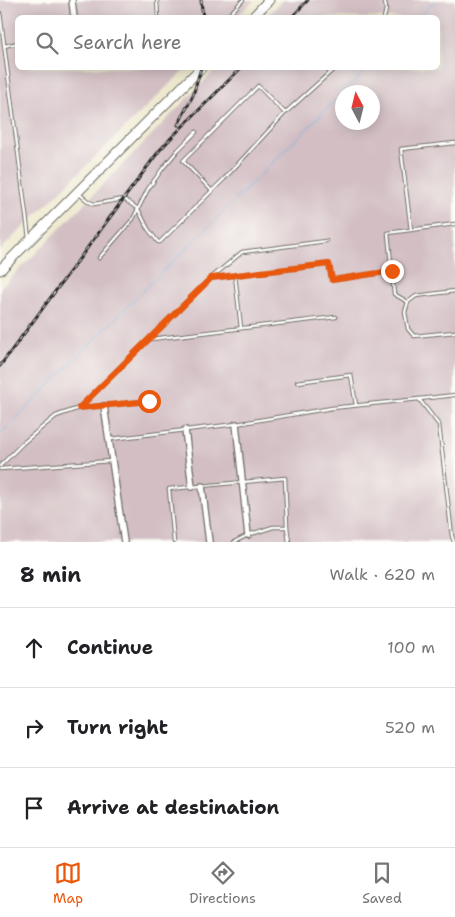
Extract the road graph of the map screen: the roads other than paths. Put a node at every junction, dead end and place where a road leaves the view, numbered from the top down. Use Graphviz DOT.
graph roads {
  1 [pos="72,0"];
  2 [pos="157,0"];
  3 [pos="242,0"];
  4 [pos="270,0"];
  5 [pos="384,0"];
  6 [pos="0,14"];
  7 [pos="74,15"];
  8 [pos="158,15"];
  9 [pos="229,15"];
  10 [pos="255,15"];
  11 [pos="385,15"];
  12 [pos="15,44"];
  13 [pos="4,46"];
  14 [pos="6,66"];
  15 [pos="0,67"];
  16 [pos="199,70"];
  17 [pos="333,70"];
  18 [pos="285,113"];
  19 [pos="196,132"];
  20 [pos="455,143"];
  21 [pos="212,191"];
  22 [pos="77,192"];
  23 [pos="138,209"];
  24 [pos="455,224"];
  25 [pos="411,230"];
  26 [pos="29,240"];
  27 [pos="326,241"];
  28 [pos="99,258"];
  29 [pos="0,270"];
  30 [pos="392,271"];
  31 [pos="235,275"];
  32 [pos="211,278"];
  33 [pos="455,291"];
  34 [pos="408,302"];
  35 [pos="336,317"];
  36 [pos="241,328"];
  37 [pos="455,332"];
  38 [pos="150,339"];
  39 [pos="297,382"];
  40 [pos="455,395"];
  41 [pos="419,399"];
  42 [pos="149,401"];
  43 [pos="356,405"];
  44 [pos="104,406"];
  45 [pos="79,408"];
  46 [pos="236,424"];
  47 [pos="185,430"];
  48 [pos="109,439"];
  49 [pos="112,461"];
  50 [pos="0,467"];
  51 [pos="242,482"];
  52 [pos="202,486"];
  53 [pos="192,487"];
  54 [pos="287,528"];
  55 [pos="248,535"];
  56 [pos="124,542"];
  57 [pos="174,542"];
  58 [pos="209,542"];
  59 [pos="234,542"];
  60 [pos="289,542"];
  61 [pos="454,542"];
  1 -- 7 [label="street"];
  2 -- 8 [label="lane"];
  3 -- 9 [label="lane"];
  4 -- 10 [label="main road"];
  5 -- 11 [label="lane"];
  6 -- 13 [label="lane"];
  12 -- 13 [label="lane"];
  13 -- 14 [label="lane"];
  14 -- 15 [label="lane"];
  14 -- 26 [label="lane"];
  16 -- 22 [label="main road"];
  17 -- 18 [label="lane"];
  18 -- 21 [label="lane"];
  18 -- 21 [label="lane"];
  19 -- 23 [label="lane"];
  20 -- 25 [label="lane"];
  21 -- 23 [label="lane"];
  22 -- 23 [label="lane"];
  22 -- 26 [label="main road"];
  23 -- 28 [label="lane"];
  24 -- 25 [label="lane"];
  25 -- 30 [label="lane"];
  26 -- 29 [label="main road"];
  27 -- 32 [label="lane"];
  30 -- 31 [label="lane"];
  30 -- 34 [label="lane"];
  31 -- 32 [label="lane"];
  31 -- 36 [label="lane"];
  32 -- 38 [label="lane"];
  33 -- 34 [label="lane"];
  34 -- 37 [label="lane"];
  35 -- 36 [label="lane"];
  36 -- 38 [label="lane"];
  38 -- 45 [label="lane"];
  39 -- 43 [label="lane"];
  40 -- 41 [label="lane"];
  41 -- 43 [label="lane"];
  41 -- 61 [label="lane"];
  42 -- 44 [label="lane"];
  43 -- 46 [label="lane"];
  44 -- 45 [label="lane"];
  44 -- 48 [label="street"];
  45 -- 50 [label="lane"];
  46 -- 47 [label="lane"];
  46 -- 51 [label="street"];
  47 -- 48 [label="lane"];
  47 -- 53 [label="street"];
  48 -- 49 [label="street"];
  49 -- 50 [label="lane"];
  49 -- 56 [label="street"];
  51 -- 52 [label="lane"];
  51 -- 54 [label="lane"];
  51 -- 55 [label="street"];
  52 -- 53 [label="lane"];
  52 -- 58 [label="street"];
  53 -- 57 [label="lane"];
  54 -- 55 [label="lane"];
  54 -- 60 [label="lane"];
  55 -- 59 [label="lane"];
}
